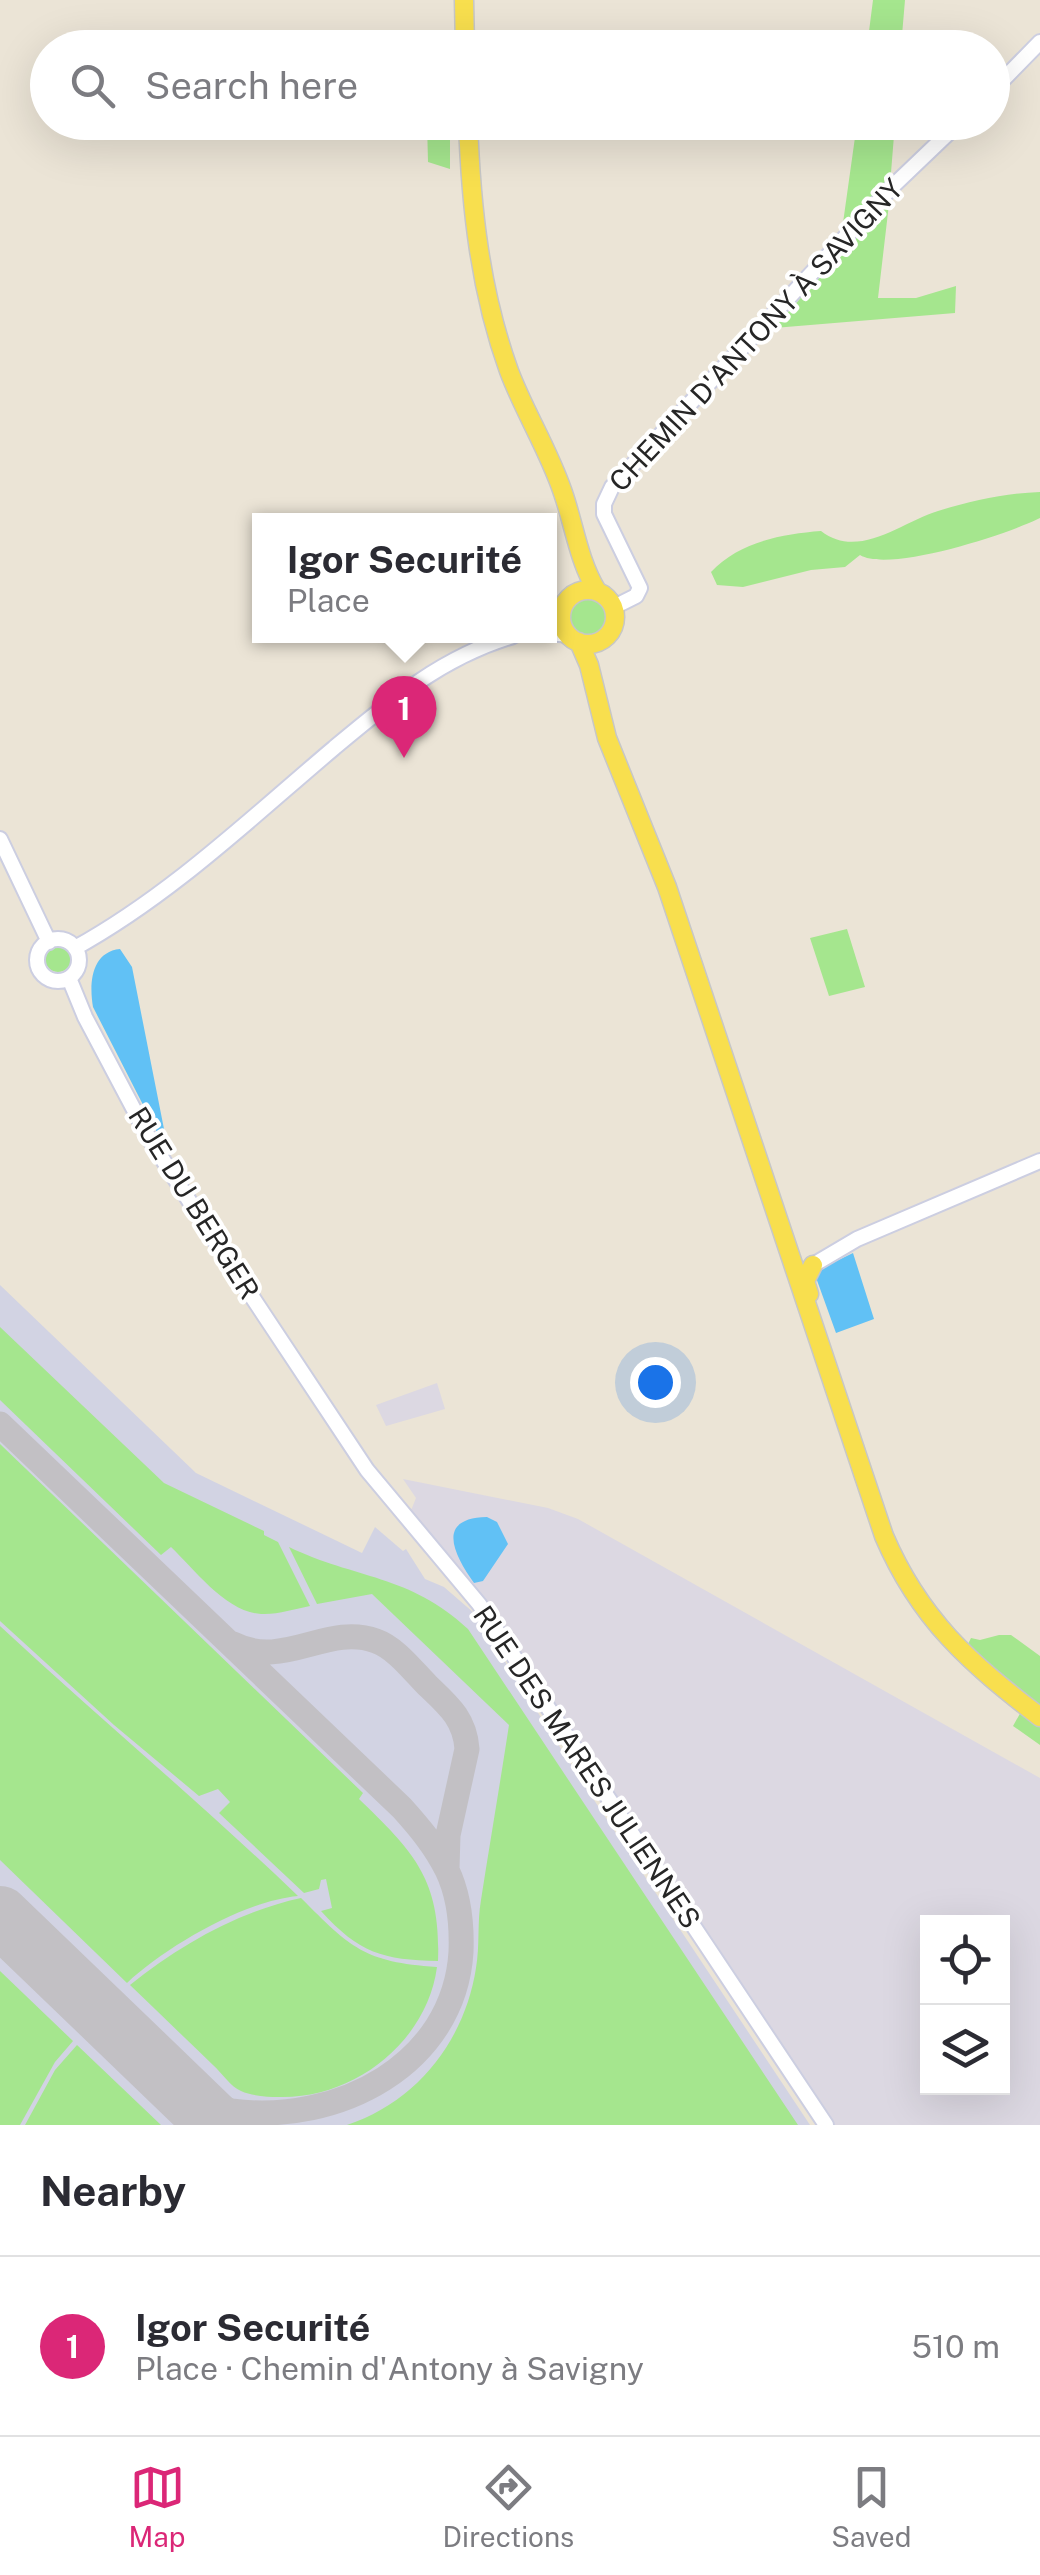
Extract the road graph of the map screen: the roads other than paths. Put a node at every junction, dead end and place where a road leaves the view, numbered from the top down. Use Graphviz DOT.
graph roads {
  1 [pos="464,0"];
  2 [pos="465,30"];
  3 [pos="1040,42"];
  4 [pos="1010,73"];
  5 [pos="469,140"];
  6 [pos="941,140"];
  7 [pos="570,518"];
  8 [pos="597,591"];
  9 [pos="614,607"];
  10 [pos="561,609"];
  11 [pos="557,635"];
  12 [pos="574,638"];
  13 [pos="604,639"];
  14 [pos="494,643"];
  15 [pos="599,709"];
  16 [pos="0,838"];
  17 [pos="49,942"];
  18 [pos="75,948"];
  19 [pos="69,978"];
  20 [pos="1040,1161"];
  21 [pos="776,1215"];
  22 [pos="813,1265"];
  23 [pos="815,1333"];
  24 [pos="334,1419"];
  25 [pos="1040,1717"];
  26 [pos="826,2125"];
  1 -- 2 [label="main road"];
  3 -- 4 [label="street"];
  5 -- 7 [label="main road"];
  6 -- 9 [label="street, CHEMIN D'ANTONY À SAVIGNY"];
  7 -- 8 [label="main road"];
  7 -- 10 [label="main road"];
  8 -- 9 [label="main road"];
  8 -- 10 [label="main road"];
  9 -- 13 [label="main road"];
  10 -- 12 [label="main road"];
  11 -- 12 [label="street"];
  12 -- 13 [label="main road"];
  12 -- 15 [label="main road"];
  13 -- 15 [label="main road"];
  14 -- 18 [label="street"];
  15 -- 21 [label="main road"];
  16 -- 17 [label="street"];
  17 -- 18 [label="street"];
  17 -- 19 [label="street"];
  18 -- 19 [label="street"];
  19 -- 24 [label="street, RUE DU BERGER"];
  20 -- 22 [label="street"];
  21 -- 22 [label="main road"];
  21 -- 23 [label="main road"];
  22 -- 23 [label="main road"];
  23 -- 25 [label="main road"];
  24 -- 26 [label="street, RUE DES MARES JULIENNES"];
}
